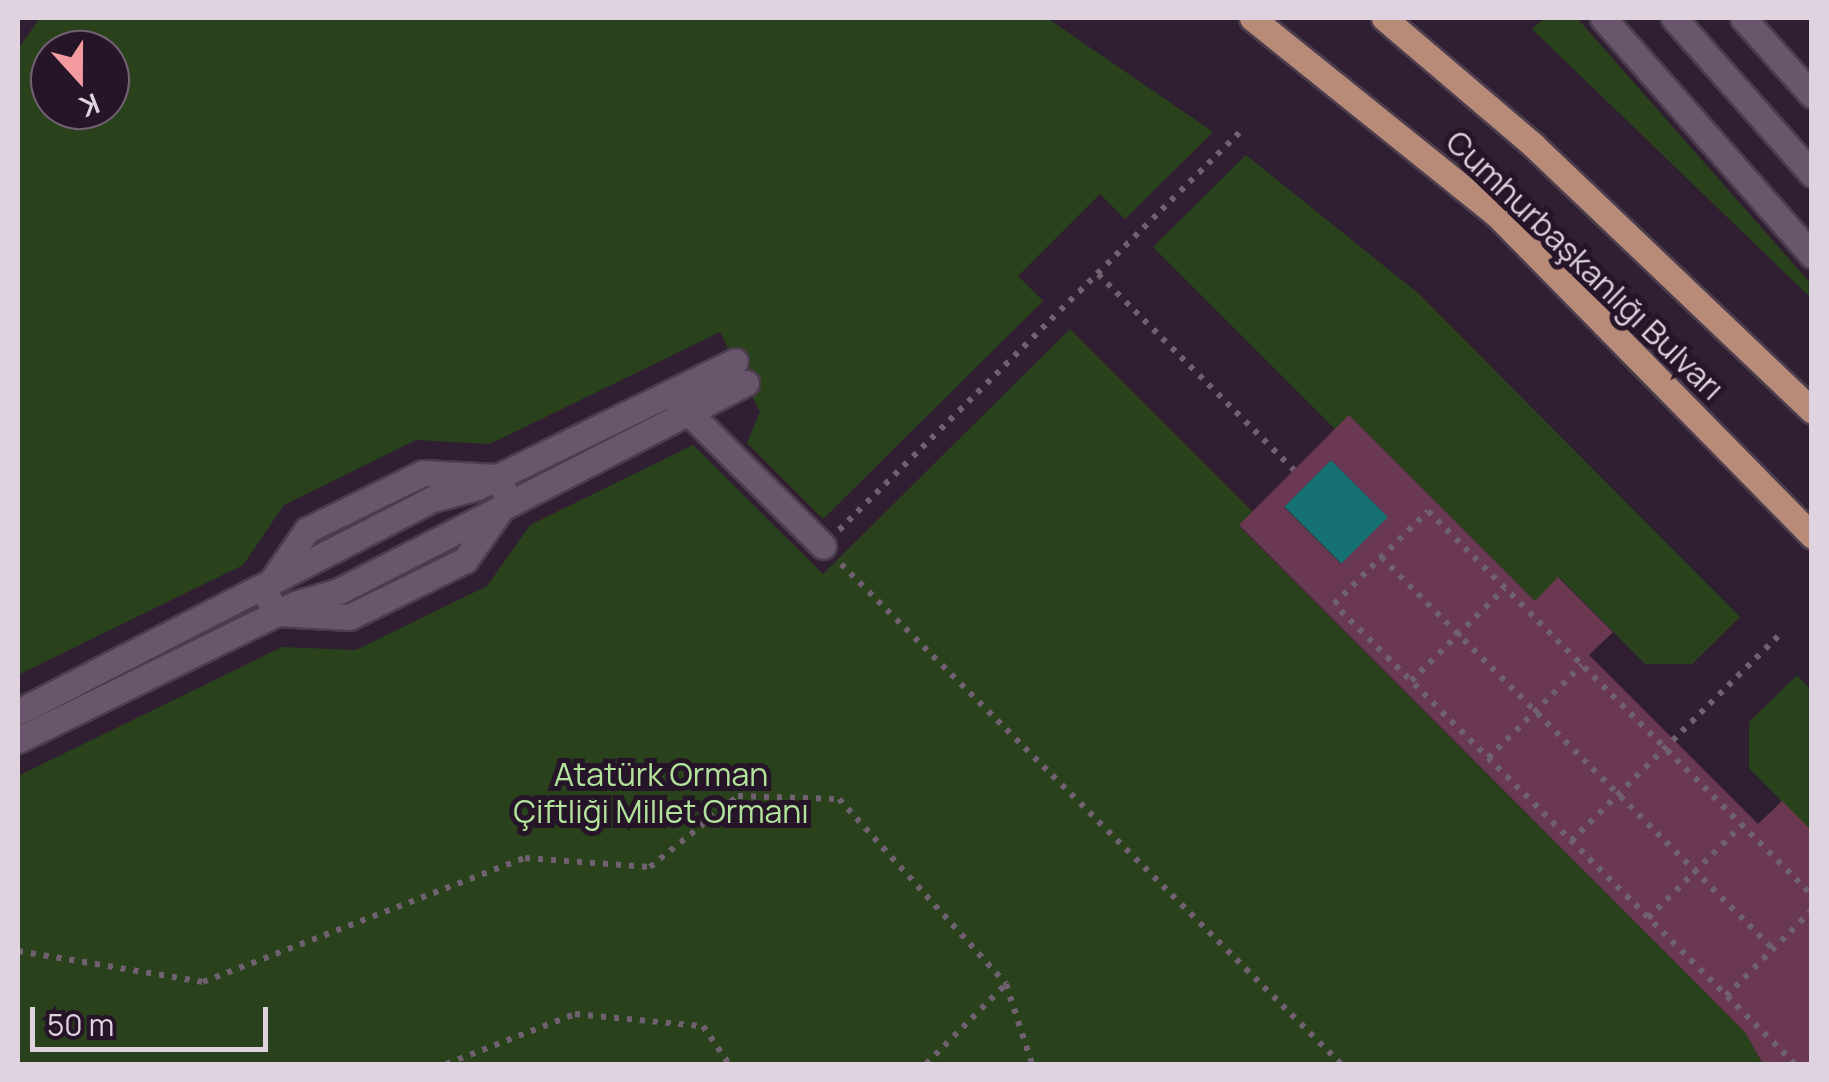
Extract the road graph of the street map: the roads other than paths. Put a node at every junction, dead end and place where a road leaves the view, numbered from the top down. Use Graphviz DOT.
graph roads {
  1 [pos="1252,18"];
  2 [pos="1384,18"];
  3 [pos="1603,18"];
  4 [pos="1674,18"];
  5 [pos="1744,18"];
  6 [pos="1812,95"];
  7 [pos="1812,174"];
  8 [pos="1812,255"];
  9 [pos="669,393"];
  10 [pos="1812,411"];
  11 [pos="688,412"];
  12 [pos="502,488"];
  13 [pos="1812,536"];
  14 [pos="823,546"];
  15 [pos="270,602"];
  16 [pos="18,712"];
  17 [pos="18,740"];
  1 -- 13 [label="main road, Cumhurbaşkanlığı Bulvarı"];
  2 -- 10 [label="main road, Cumhurbaşkanlığı Bulvarı"];
  3 -- 8 [label="lane"];
  4 -- 7 [label="lane"];
  5 -- 6 [label="lane"];
  9 -- 11 [label="lane"];
  9 -- 11 [label="lane"];
  9 -- 12 [label="lane"];
  11 -- 12 [label="lane"];
  11 -- 14 [label="lane"];
  12 -- 15 [label="lane"];
  12 -- 15 [label="lane"];
  15 -- 16 [label="lane"];
  15 -- 17 [label="lane"];
}
